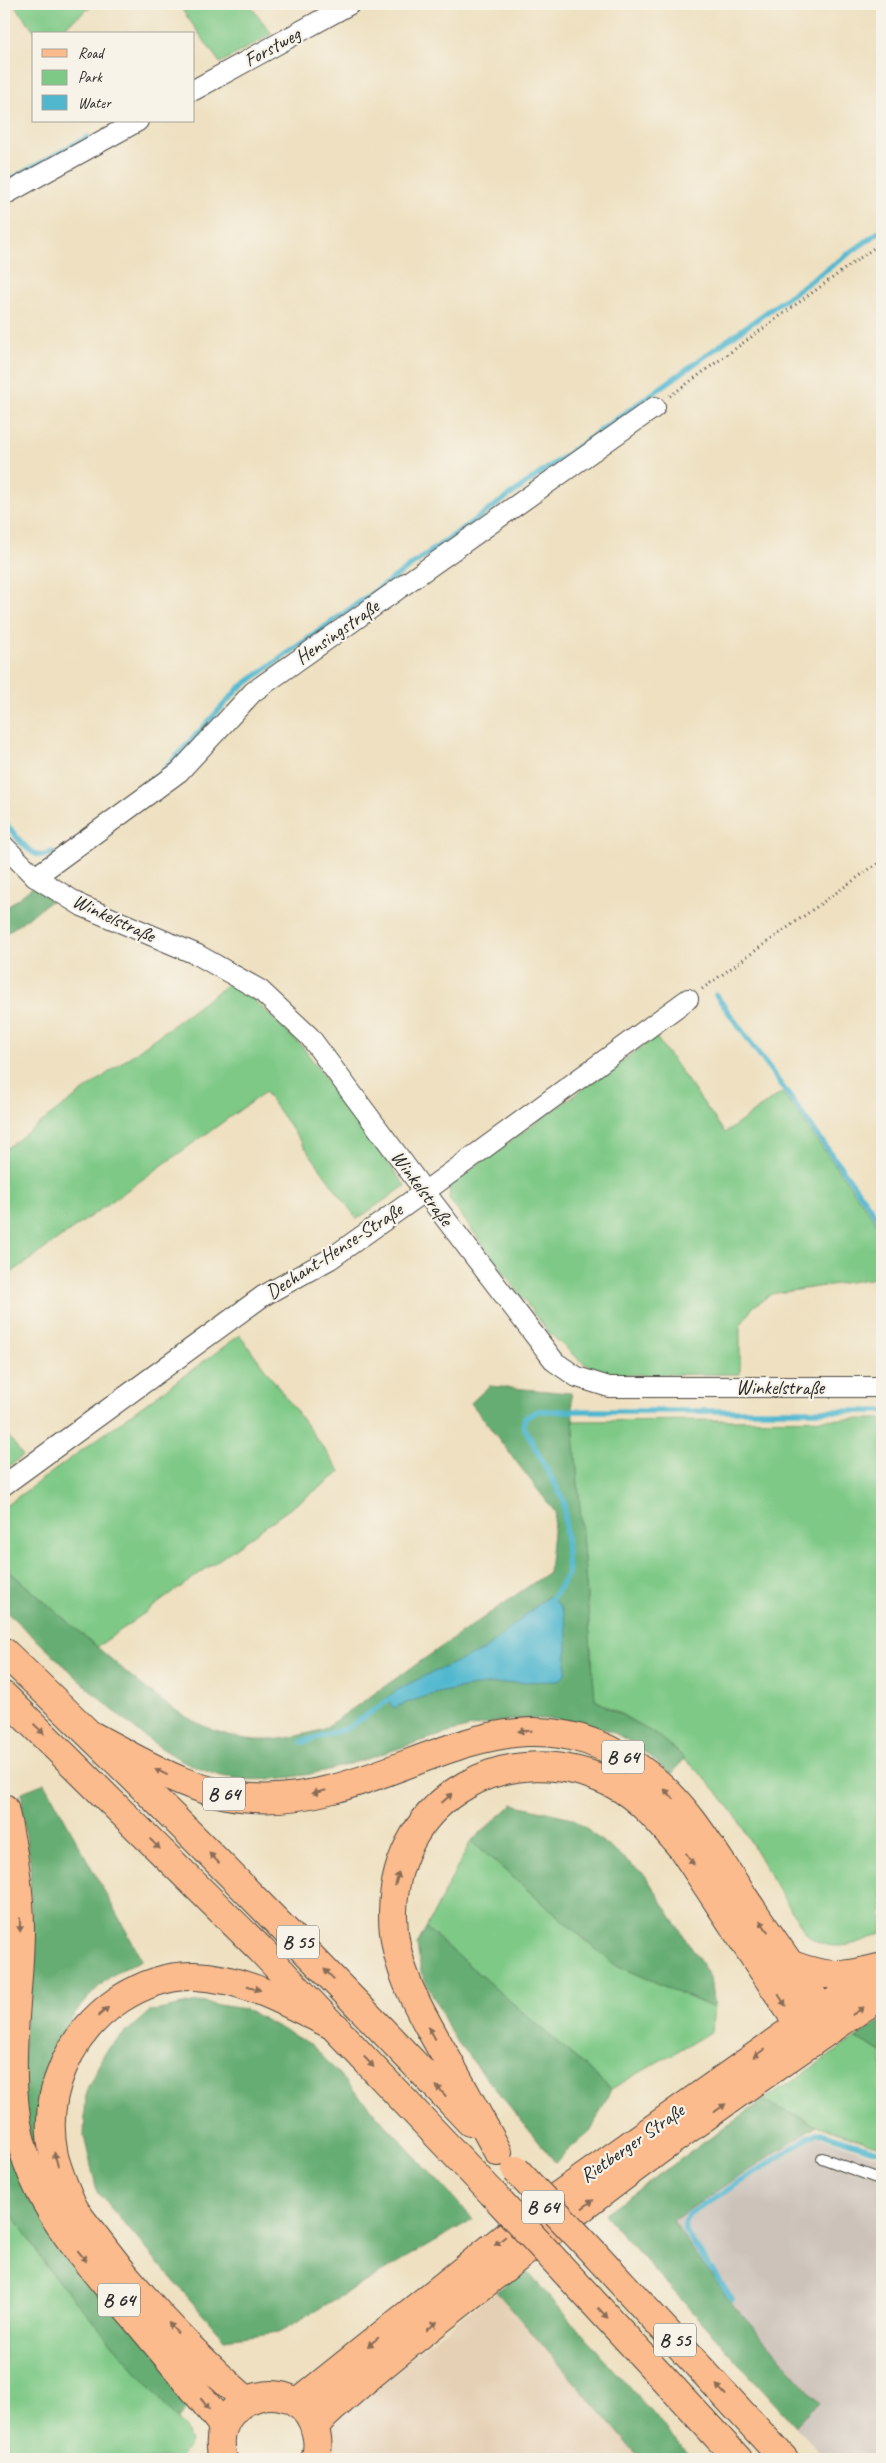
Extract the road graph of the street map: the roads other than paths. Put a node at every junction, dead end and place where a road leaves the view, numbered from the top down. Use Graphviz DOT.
graph roads {
  1 [pos="350,4"];
  2 [pos="195,89"];
  3 [pos="136,122"];
  4 [pos="4,195"];
  5 [pos="655,407"];
  6 [pos="4,846"];
  7 [pos="35,877"];
  8 [pos="688,999"];
  9 [pos="425,1192"];
  10 [pos="882,1387"];
  11 [pos="4,1485"];
  12 [pos="4,1652"];
  13 [pos="4,1696"];
  14 [pos="93,1736"];
  15 [pos="4,1808"];
  16 [pos="792,1965"];
  17 [pos="882,1968"];
  18 [pos="882,1995"];
  19 [pos="828,2018"];
  20 [pos="336,2027"];
  21 [pos="805,2034"];
  22 [pos="822,2158"];
  23 [pos="507,2161"];
  24 [pos="882,2180"];
  25 [pos="246,2400"];
  26 [pos="297,2402"];
  27 [pos="315,2425"];
  28 [pos="223,2426"];
  29 [pos="733,2454"];
  30 [pos="223,2459"];
  31 [pos="315,2459"];
  32 [pos="784,2459"];
  1 -- 2 [label="street, Forstweg"];
  3 -- 4 [label="street"];
  5 -- 7 [label="street, Hensingstraße"];
  6 -- 7 [label="street, Winkelstraße"];
  7 -- 9 [label="street, Winkelstraße"];
  8 -- 9 [label="street, Dechant-Hense-Straße"];
  9 -- 10 [label="street, Winkelstraße"];
  9 -- 11 [label="street, Dechant-Hense-Straße"];
  12 -- 14 [label="main road, B 64"];
  13 -- 20 [label="main road, B 55, one-way"];
  16 -- 14 [label="main road, B 64, one-way"];
  23 -- 14 [label="main road, B 55, one-way"];
  15 -- 28 [label="main road, B 64, one-way"];
  16 -- 17 [label="main road, B 64"];
  16 -- 19 [label="main road, B 64"];
  17 -- 19 [label="main road, Rietberger Straße / B 64"];
  19 -- 18 [label="main road, Rietberger Straße / B 64, one-way"];
  19 -- 21 [label="main road, Rietberger Straße / B 64"];
  25 -- 20 [label="main road, B 55, one-way"];
  20 -- 29 [label="main road, B 55, one-way, bridge"];
  23 -- 21 [label="main road, B 55, one-way"];
  21 -- 26 [label="main road, Rietberger Straße / B 64, one-way"];
  27 -- 21 [label="main road, Rietberger Straße / B 64, one-way"];
  22 -- 24 [label="lane"];
  32 -- 23 [label="main road, B 55, one-way, bridge"];
  25 -- 26 [label="main road"];
  25 -- 28 [label="main road"];
  26 -- 27 [label="main road"];
  27 -- 31 [label="main road"];
  28 -- 30 [label="main road"];
}
